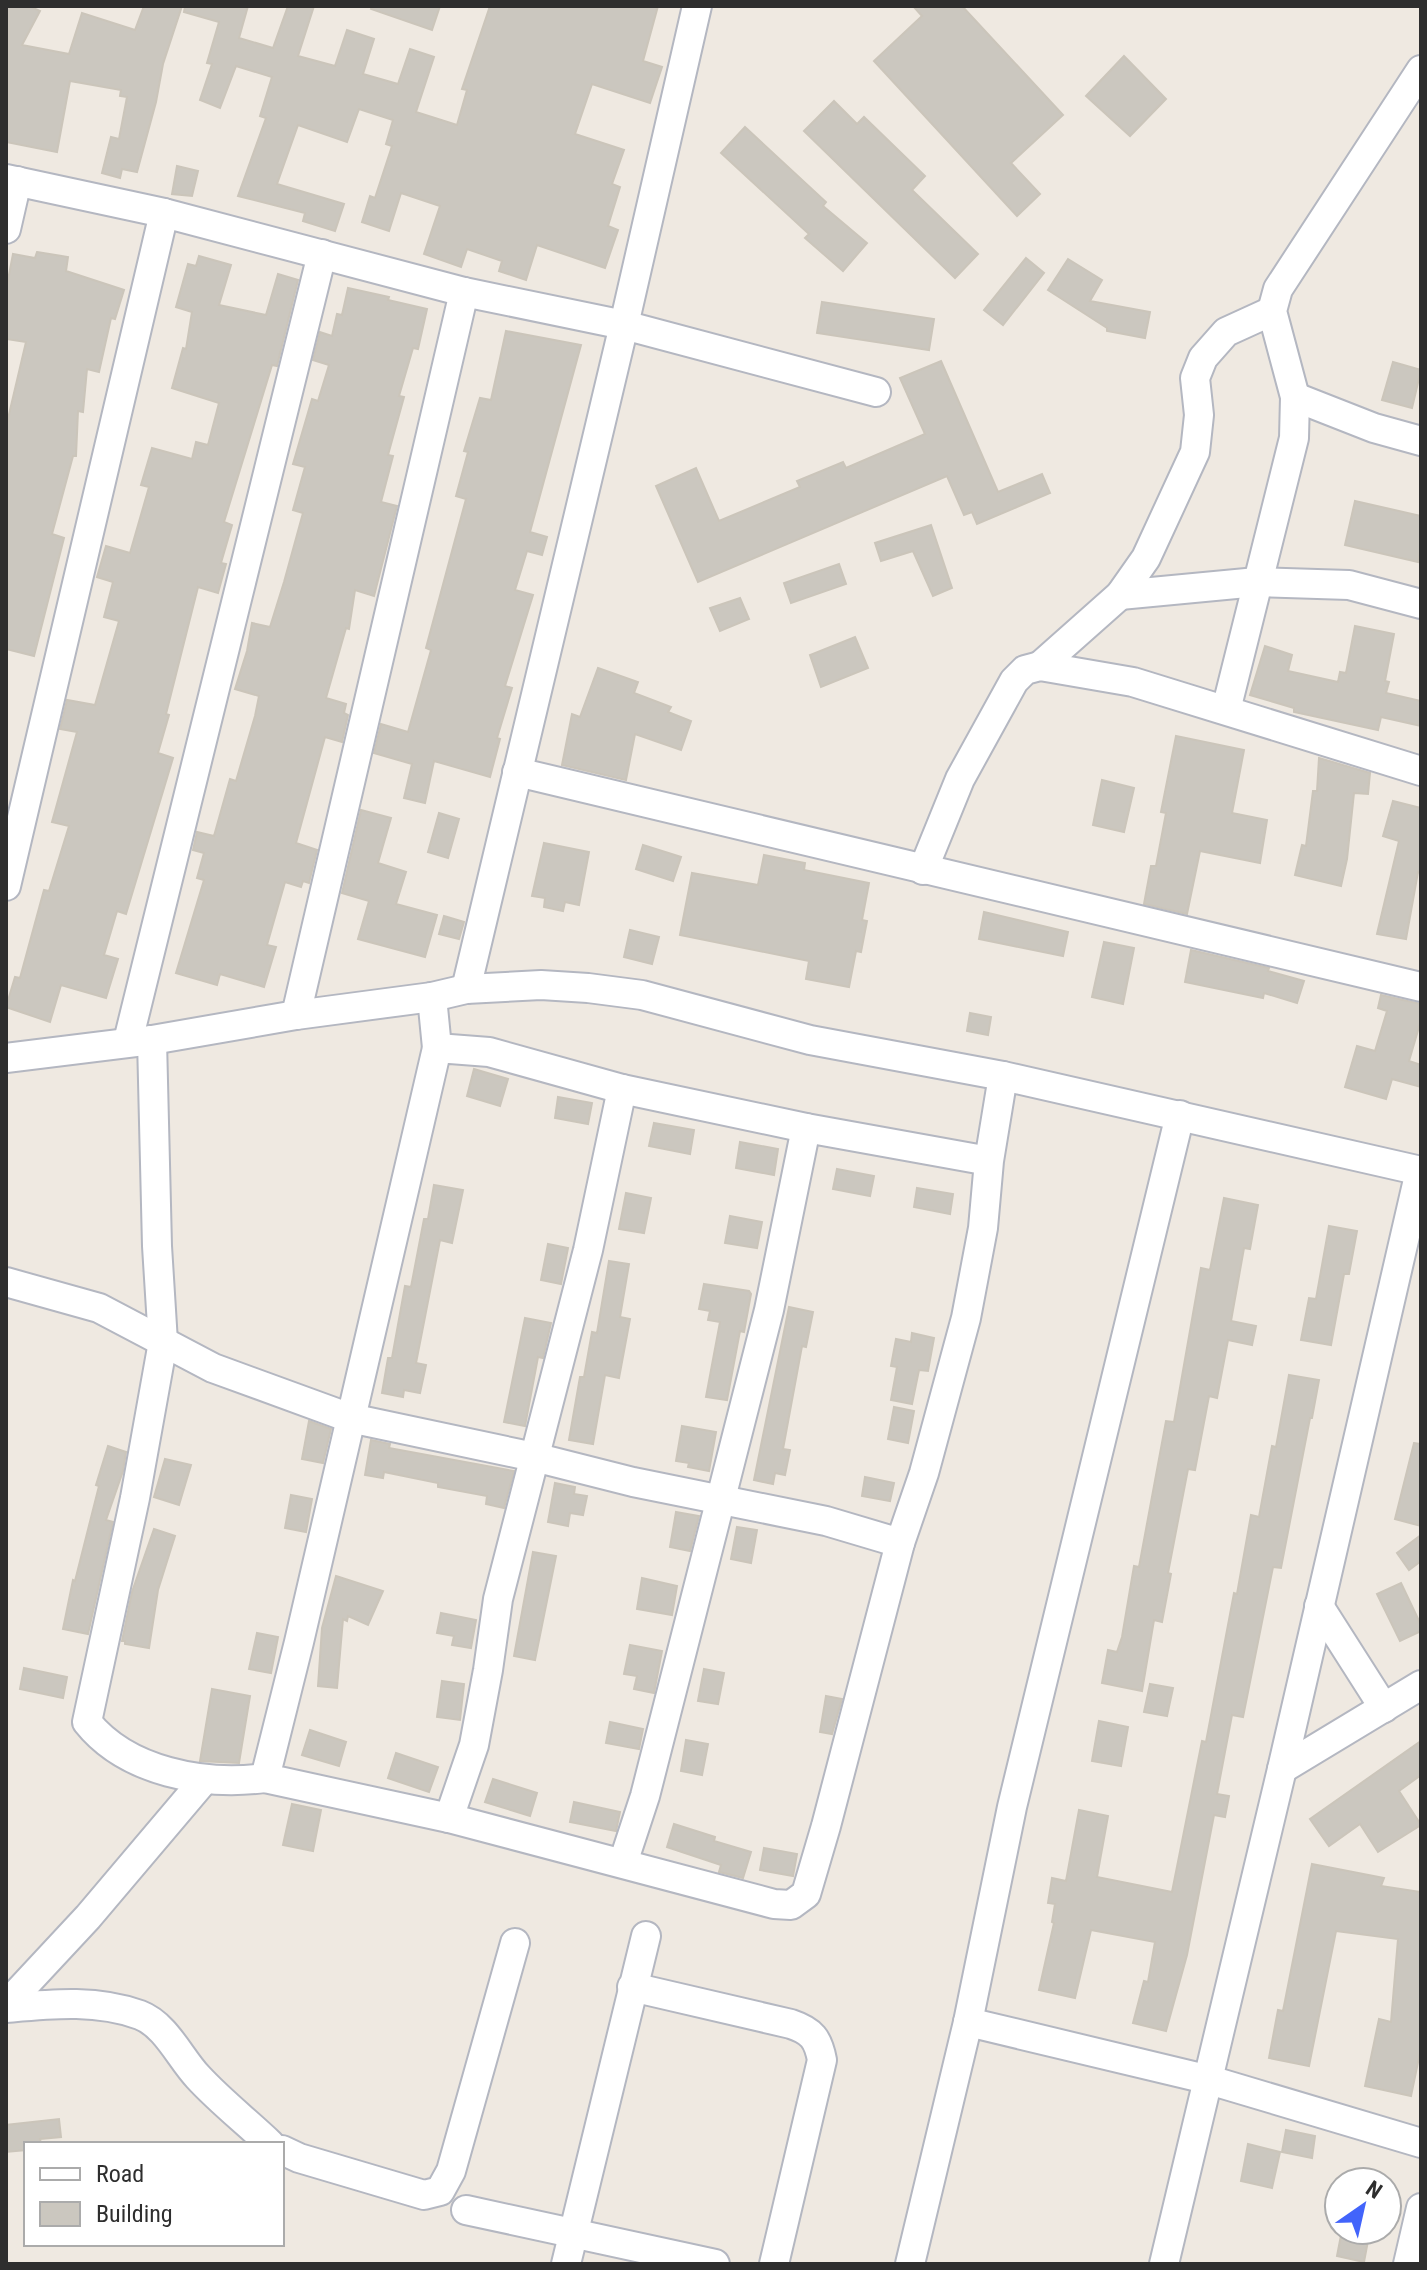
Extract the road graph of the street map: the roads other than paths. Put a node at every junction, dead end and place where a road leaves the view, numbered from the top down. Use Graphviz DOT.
graph roads {
  1 [pos="697,6"];
  2 [pos="1421,70"];
  3 [pos="12,180"];
  4 [pos="164,213"];
  5 [pos="6,229"];
  6 [pos="322,254"];
  7 [pos="464,292"];
  8 [pos="1272,311"];
  9 [pos="624,325"];
  10 [pos="876,392"];
  11 [pos="1295,397"];
  12 [pos="1421,441"];
  13 [pos="1257,582"];
  14 [pos="1120,595"];
  15 [pos="1421,604"];
  16 [pos="1040,666"];
  17 [pos="1226,710"];
  18 [pos="1421,771"];
  19 [pos="517,772"];
  20 [pos="923,870"];
  21 [pos="6,886"];
  22 [pos="1421,987"];
  23 [pos="466,989"];
  24 [pos="432,997"];
  25 [pos="296,1015"];
  26 [pos="140,1040"];
  27 [pos="437,1048"];
  28 [pos="6,1058"];
  29 [pos="1003,1076"];
  30 [pos="622,1089"];
  31 [pos="1180,1115"];
  32 [pos="806,1128"];
  33 [pos="989,1161"];
  34 [pos="1421,1171"];
  35 [pos="1416,1217"];
  36 [pos="6,1282"];
  37 [pos="163,1342"];
  38 [pos="350,1418"];
  39 [pos="534,1457"];
  40 [pos="719,1498"];
  41 [pos="900,1543"];
  42 [pos="1319,1606"];
  43 [pos="1421,1685"];
  44 [pos="1384,1708"];
  45 [pos="1282,1769"];
  46 [pos="265,1778"];
  47 [pos="204,1780"];
  48 [pos="449,1818"];
  49 [pos="623,1863"];
  50 [pos="646,1936"];
  51 [pos="515,1943"];
  52 [pos="632,1987"];
  53 [pos="6,2007"];
  54 [pos="968,2022"];
  55 [pos="1206,2079"];
  56 [pos="268,2142"];
  57 [pos="1421,2143"];
  58 [pos="284,2151"];
  59 [pos="1421,2208"];
  60 [pos="466,2210"];
  61 [pos="573,2234"];
  62 [pos="566,2264"];
  63 [pos="715,2264"];
  64 [pos="774,2264"];
  65 [pos="910,2264"];
  66 [pos="1164,2264"];
  67 [pos="1408,2264"];
  1 -- 9 [label="street"];
  2 -- 8 [label="street"];
  3 -- 4 [label="street"];
  3 -- 5 [label="street"];
  4 -- 6 [label="street"];
  4 -- 21 [label="street"];
  6 -- 7 [label="street"];
  6 -- 26 [label="street"];
  7 -- 9 [label="street"];
  7 -- 25 [label="street"];
  8 -- 11 [label="street"];
  8 -- 14 [label="street"];
  9 -- 10 [label="street"];
  9 -- 19 [label="street"];
  11 -- 12 [label="street"];
  11 -- 13 [label="street"];
  13 -- 14 [label="street"];
  13 -- 15 [label="street"];
  13 -- 17 [label="street"];
  14 -- 16 [label="street"];
  16 -- 17 [label="street"];
  16 -- 20 [label="street"];
  17 -- 18 [label="street"];
  19 -- 20 [label="street"];
  19 -- 23 [label="street"];
  20 -- 22 [label="street"];
  23 -- 24 [label="street"];
  23 -- 29 [label="street"];
  24 -- 25 [label="street"];
  24 -- 27 [label="street"];
  25 -- 26 [label="street"];
  26 -- 28 [label="street"];
  26 -- 37 [label="street"];
  27 -- 30 [label="street"];
  27 -- 38 [label="street"];
  29 -- 31 [label="street"];
  29 -- 33 [label="street"];
  30 -- 32 [label="street"];
  30 -- 39 [label="street"];
  31 -- 34 [label="street"];
  31 -- 54 [label="street"];
  32 -- 33 [label="street"];
  32 -- 40 [label="street"];
  33 -- 41 [label="street"];
  34 -- 35 [label="street"];
  35 -- 42 [label="street"];
  36 -- 37 [label="street"];
  37 -- 38 [label="street"];
  37 -- 47 [label="street"];
  38 -- 39 [label="street"];
  38 -- 46 [label="street"];
  39 -- 40 [label="street"];
  39 -- 48 [label="street"];
  40 -- 41 [label="street"];
  40 -- 49 [label="street"];
  41 -- 49 [label="street"];
  42 -- 44 [label="street"];
  42 -- 45 [label="street"];
  43 -- 44 [label="street"];
  44 -- 45 [label="street"];
  45 -- 55 [label="street"];
  46 -- 47 [label="street"];
  46 -- 48 [label="street"];
  47 -- 53 [label="street"];
  48 -- 49 [label="street"];
  50 -- 52 [label="street"];
  51 -- 58 [label="street"];
  52 -- 61 [label="street"];
  52 -- 64 [label="street"];
  53 -- 56 [label="street"];
  54 -- 55 [label="street"];
  54 -- 65 [label="street"];
  55 -- 57 [label="street"];
  55 -- 66 [label="street"];
  59 -- 67 [label="street"];
  60 -- 61 [label="street"];
  61 -- 62 [label="street"];
  61 -- 63 [label="street"];
}
